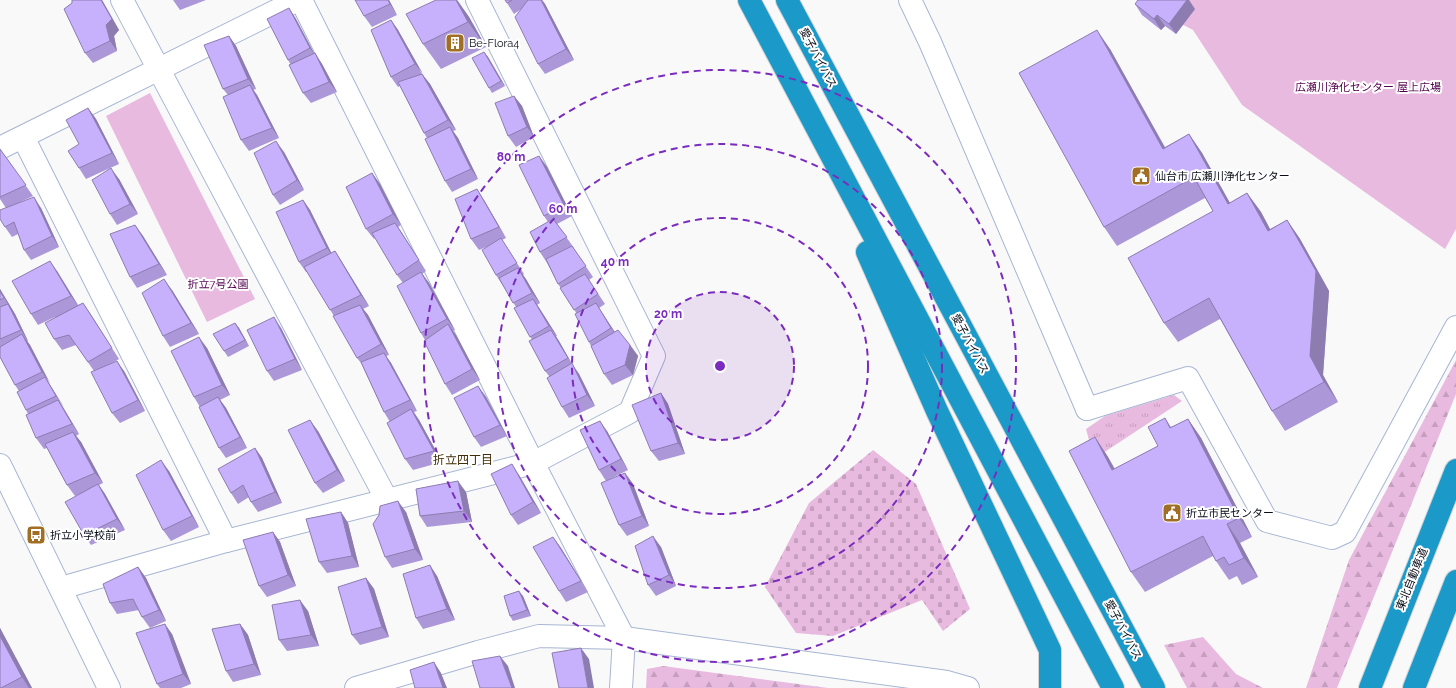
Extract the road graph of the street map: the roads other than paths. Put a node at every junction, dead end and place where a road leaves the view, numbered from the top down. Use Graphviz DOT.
graph roads {
  1 [pos="122,0"];
  2 [pos="298,0"];
  3 [pos="301,0"];
  4 [pos="477,0"];
  5 [pos="737,0"];
  6 [pos="749,0"];
  7 [pos="787,0"];
  8 [pos="800,0"];
  9 [pos="910,0"];
  10 [pos="158,70"];
  11 [pos="23,137"];
  12 [pos="0,148"];
  13 [pos="939,286"];
  14 [pos="1456,327"];
  15 [pos="533,463"];
  16 [pos="0,465"];
  17 [pos="1456,470"];
  18 [pos="387,500"];
  19 [pos="226,541"];
  20 [pos="1456,581"];
  21 [pos="61,588"];
  22 [pos="624,638"];
  23 [pos="109,688"];
  24 [pos="356,688"];
  25 [pos="621,688"];
  26 [pos="968,688"];
  27 [pos="1050,688"];
  28 [pos="1113,688"];
  29 [pos="1154,688"];
  30 [pos="1370,688"];
  31 [pos="1414,688"];
  1 -- 10 [label="street"];
  2 -- 10 [label="street"];
  3 -- 15 [label="street"];
  4 -- 15 [label="street"];
  5 -- 27 [label="highway"];
  6 -- 28 [label="highway"];
  7 -- 13 [label="highway, 愛子バイパス"];
  8 -- 13 [label="highway"];
  9 -- 14 [label="street"];
  10 -- 11 [label="street"];
  10 -- 18 [label="street"];
  11 -- 12 [label="street"];
  11 -- 19 [label="street"];
  13 -- 29 [label="highway, 愛子バイパス"];
  15 -- 18 [label="street"];
  15 -- 22 [label="street"];
  16 -- 21 [label="street"];
  17 -- 30 [label="highway, 東北自動車道"];
  18 -- 19 [label="street"];
  19 -- 21 [label="street"];
  20 -- 31 [label="highway"];
  21 -- 23 [label="street"];
  22 -- 24 [label="street"];
  22 -- 25 [label="street"];
  22 -- 26 [label="street"];
}
